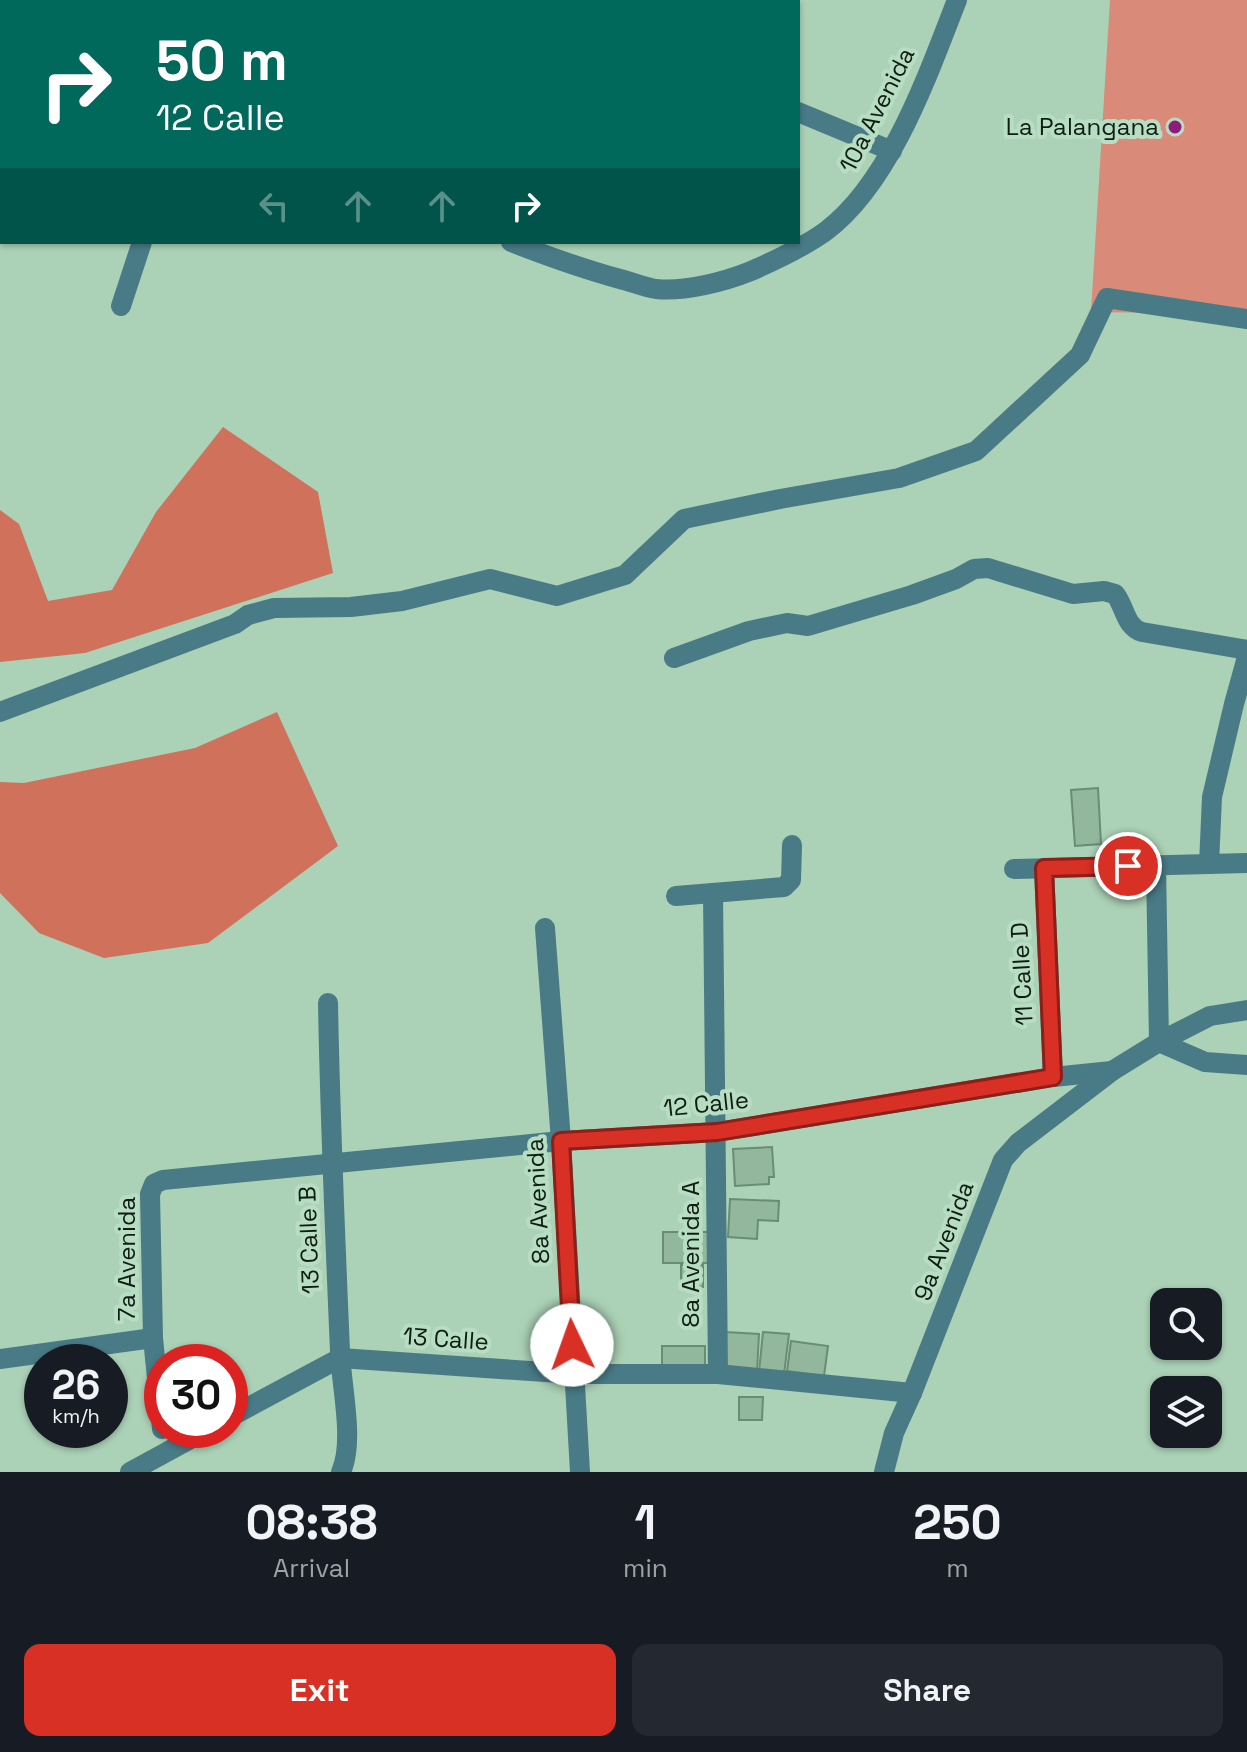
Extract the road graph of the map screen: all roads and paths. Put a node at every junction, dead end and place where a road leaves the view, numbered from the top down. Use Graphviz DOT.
graph roads {
  1 [pos="957,0"];
  2 [pos="800,113"];
  3 [pos="892,151"];
  4 [pos="141,244"];
  5 [pos="516,244"];
  6 [pos="121,306"];
  7 [pos="1247,319"];
  8 [pos="1247,650"];
  9 [pos="1247,657"];
  10 [pos="674,658"];
  11 [pos="0,712"];
  12 [pos="792,845"];
  13 [pos="1247,863"];
  14 [pos="1209,864"];
  15 [pos="1156,865"];
  16 [pos="1044,868"];
  17 [pos="1014,869"];
  18 [pos="713,893"];
  19 [pos="676,896"];
  20 [pos="545,928"];
  21 [pos="328,1003"];
  22 [pos="1247,1010"];
  23 [pos="1159,1042"];
  24 [pos="1247,1065"];
  25 [pos="1112,1071"];
  26 [pos="1053,1077"];
  27 [pos="717,1132"];
  28 [pos="561,1141"];
  29 [pos="331,1163"];
  30 [pos="154,1184"];
  31 [pos="153,1338"];
  32 [pos="154,1344"];
  33 [pos="340,1358"];
  34 [pos="0,1359"];
  35 [pos="574,1374"];
  36 [pos="718,1374"];
  37 [pos="912,1393"];
  38 [pos="248,1407"];
  39 [pos="164,1448"];
  40 [pos="173,1448"];
  41 [pos="164,1453"];
  42 [pos="130,1472"];
  43 [pos="341,1472"];
  44 [pos="580,1472"];
  45 [pos="884,1472"];
  1 -- 3 [label="street, 10a Avenida"];
  2 -- 3 [label="street"];
  3 -- 5 [label="street, 10a Avenida"];
  4 -- 6 [label="street"];
  7 -- 11 [label="street"];
  8 -- 10 [label="street"];
  9 -- 14 [label="street"];
  12 -- 18 [label="street"];
  13 -- 14 [label="street"];
  14 -- 15 [label="street"];
  15 -- 16 [label="street"];
  15 -- 23 [label="street"];
  16 -- 17 [label="street"];
  16 -- 26 [label="street, 11 Calle D"];
  18 -- 19 [label="street"];
  18 -- 27 [label="street, 8a Avenida A"];
  20 -- 28 [label="street, 8a Avenida"];
  21 -- 29 [label="street, 13 Calle B"];
  22 -- 23 [label="street, 12 Calle"];
  23 -- 24 [label="street"];
  23 -- 25 [label="street, 12 Calle"];
  25 -- 26 [label="street, 12 Calle"];
  25 -- 37 [label="street, 9a Avenida"];
  26 -- 27 [label="street, 12 Calle"];
  27 -- 28 [label="street, 12 Calle"];
  27 -- 36 [label="street, 8a Avenida A"];
  28 -- 29 [label="street, 12 Calle"];
  28 -- 35 [label="street, 8a Avenida"];
  29 -- 30 [label="street, 12 Calle"];
  29 -- 33 [label="street, 13 Calle B"];
  30 -- 31 [label="street, 7a Avenida"];
  31 -- 32 [label="street, 7a Avenida"];
  31 -- 34 [label="street"];
  33 -- 35 [label="street, 13 Calle"];
  33 -- 38 [label="street"];
  33 -- 43 [label="street, 13 Calle B"];
  35 -- 36 [label="street, 13 Calle"];
  35 -- 44 [label="street, 8a Avenida"];
  36 -- 37 [label="street, 13 Calle"];
  37 -- 45 [label="street, 9a Avenida"];
  39 -- 41 [label="street, 7a Avenida"];
  40 -- 41 [label="street"];
  41 -- 42 [label="street"];
}
